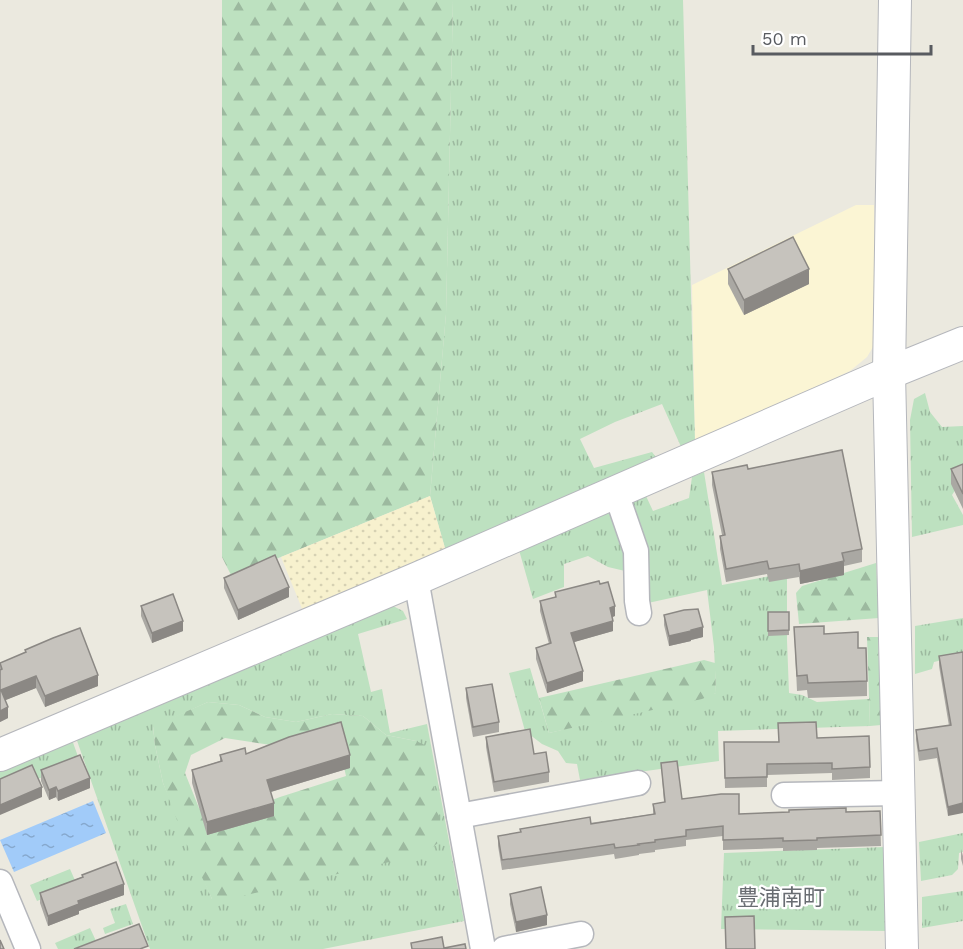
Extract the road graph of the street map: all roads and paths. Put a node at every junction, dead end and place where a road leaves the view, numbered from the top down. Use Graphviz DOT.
graph roads {
  1 [pos="896,0"];
  2 [pos="963,343"];
  3 [pos="889,373"];
  4 [pos="615,493"];
  5 [pos="416,579"];
  6 [pos="639,613"];
  7 [pos="0,755"];
  8 [pos="638,783"];
  9 [pos="899,793"];
  10 [pos="784,795"];
  11 [pos="459,816"];
  12 [pos="0,882"];
  13 [pos="581,934"];
  14 [pos="28,949"];
  15 [pos="483,949"];
  16 [pos="504,949"];
  17 [pos="902,949"];
  1 -- 3 [label="street"];
  2 -- 3 [label="street"];
  3 -- 4 [label="street"];
  3 -- 9 [label="street"];
  4 -- 5 [label="street"];
  4 -- 6 [label="street"];
  5 -- 7 [label="street"];
  5 -- 11 [label="street"];
  8 -- 11 [label="street"];
  9 -- 10 [label="street"];
  9 -- 17 [label="street"];
  11 -- 15 [label="street"];
  12 -- 14 [label="street"];
  13 -- 16 [label="street"];
}
